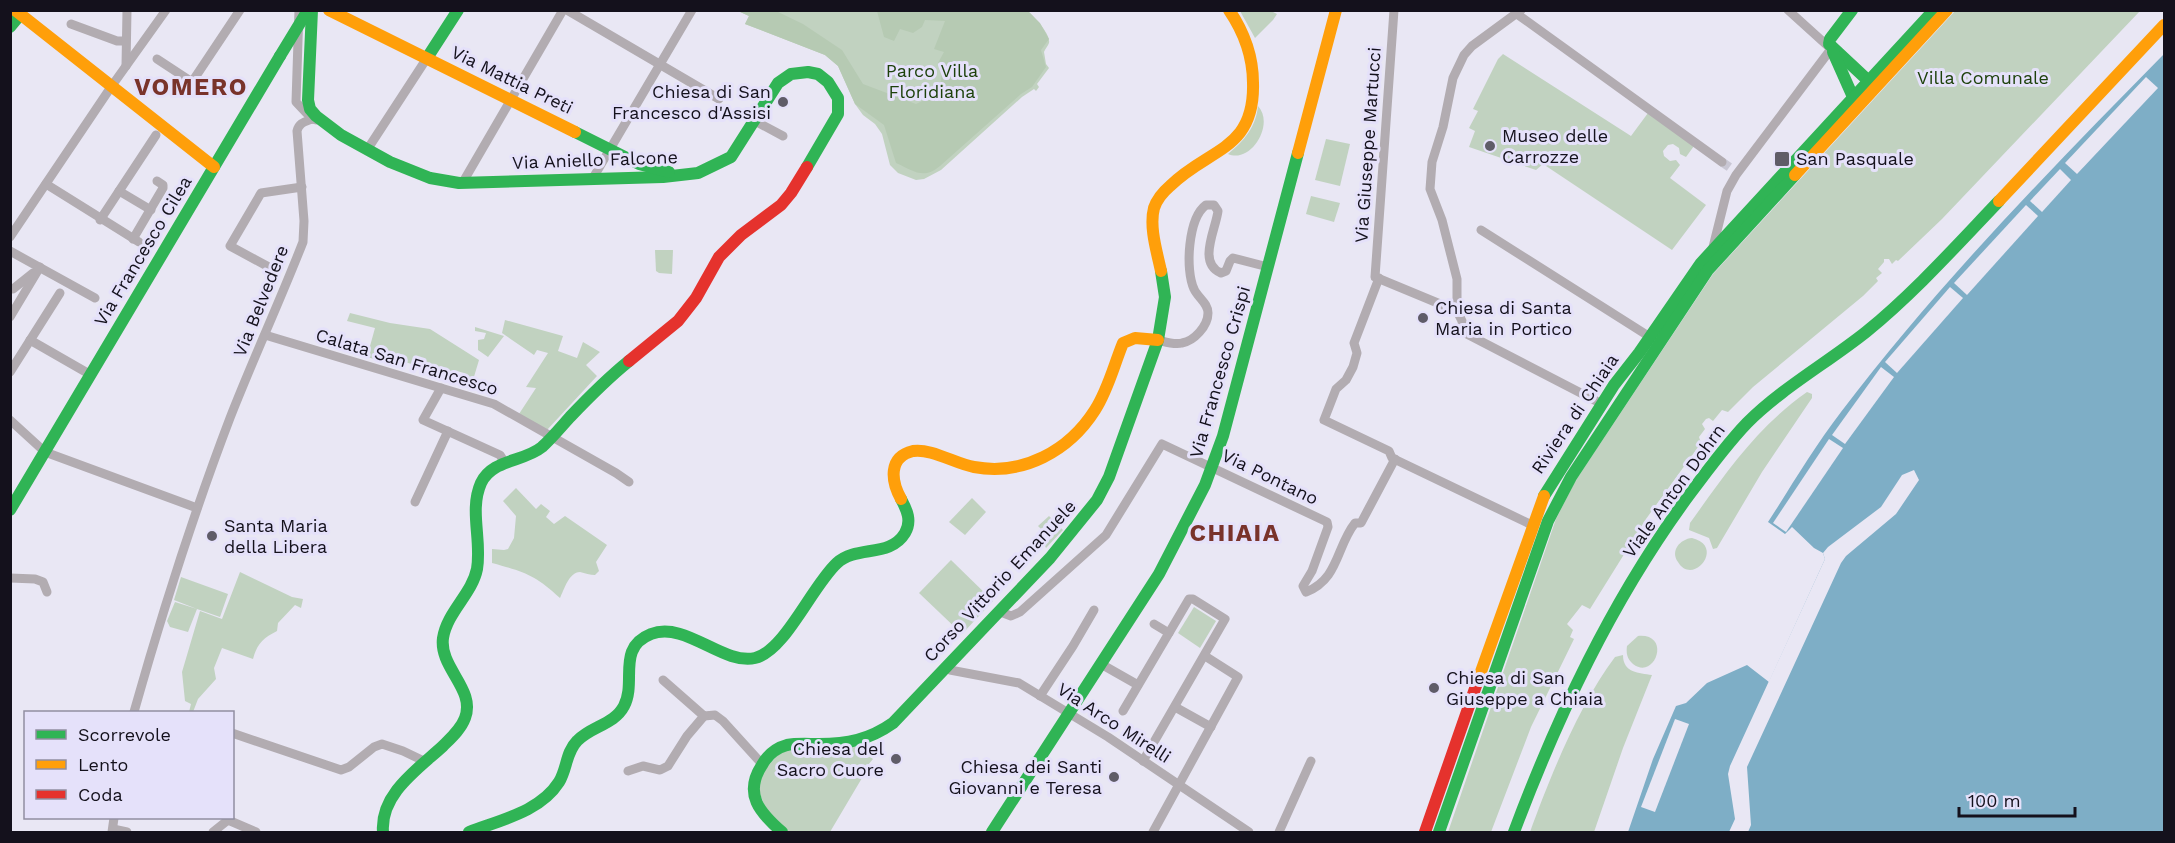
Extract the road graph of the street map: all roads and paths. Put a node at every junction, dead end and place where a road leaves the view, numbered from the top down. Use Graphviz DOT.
graph roads {
  1 [pos="127,10"];
  2 [pos="166,10"];
  3 [pos="240,10"];
  4 [pos="299,10"];
  5 [pos="310,10"];
  6 [pos="329,10"];
  7 [pos="458,10"];
  8 [pos="565,10"];
  9 [pos="692,10"];
  10 [pos="1229,10"];
  11 [pos="1336,10"];
  12 [pos="1394,10"];
  13 [pos="1788,10"];
  14 [pos="1852,10"];
  15 [pos="1934,10"];
  16 [pos="1947,10"];
  17 [pos="1519,12"];
  18 [pos="18,13"];
  19 [pos="71,24"];
  20 [pos="2164,26"];
  21 [pos="10,27"];
  22 [pos="125,41"];
  23 [pos="1831,48"];
  24 [pos="427,58"];
  25 [pos="157,59"];
  26 [pos="661,65"];
  27 [pos="126,66"];
  28 [pos="1872,84"];
  29 [pos="111,87"];
  30 [pos="1853,97"];
  31 [pos="719,99"];
  32 [pos="511,100"];
  33 [pos="316,120"];
  34 [pos="755,121"];
  35 [pos="156,135"];
  36 [pos="783,136"];
  37 [pos="611,148"];
  38 [pos="367,150"];
  39 [pos="1722,162"];
  40 [pos="214,167"];
  41 [pos="681,175"];
  42 [pos="593,178"];
  43 [pos="157,181"];
  44 [pos="463,182"];
  45 [pos="46,184"];
  46 [pos="302,187"];
  47 [pos="119,190"];
  48 [pos="151,210"];
  49 [pos="100,220"];
  50 [pos="1481,230"];
  51 [pos="10,237"];
  52 [pos="1713,249"];
  53 [pos="10,251"];
  54 [pos="267,266"];
  55 [pos="40,267"];
  56 [pos="1268,267"];
  57 [pos="1379,278"];
  58 [pos="13,289"];
  59 [pos="60,293"];
  60 [pos="95,298"];
  61 [pos="1457,311"];
  62 [pos="10,317"];
  63 [pos="266,335"];
  64 [pos="1650,337"];
  65 [pos="30,340"];
  66 [pos="1158,340"];
  67 [pos="10,372"];
  68 [pos="91,375"];
  69 [pos="441,388"];
  70 [pos="1602,404"];
  71 [pos="10,420"];
  72 [pos="448,431"];
  73 [pos="552,436"];
  74 [pos="45,452"];
  75 [pos="1393,459"];
  76 [pos="505,463"];
  77 [pos="1213,467"];
  78 [pos="629,482"];
  79 [pos="415,502"];
  80 [pos="197,508"];
  81 [pos="10,510"];
  82 [pos="1532,525"];
  83 [pos="10,578"];
  84 [pos="47,592"];
  85 [pos="998,610"];
  86 [pos="1094,610"];
  87 [pos="1154,624"];
  88 [pos="1168,633"];
  89 [pos="1205,656"];
  90 [pos="1101,664"];
  91 [pos="950,670"];
  92 [pos="663,680"];
  93 [pos="1138,685"];
  94 [pos="1040,696"];
  95 [pos="1175,707"];
  96 [pos="134,711"];
  97 [pos="1123,711"];
  98 [pos="1069,713"];
  99 [pos="704,716"];
  100 [pos="1211,727"];
  101 [pos="234,734"];
  102 [pos="1143,761"];
  103 [pos="1311,761"];
  104 [pos="426,762"];
  105 [pos="762,764"];
  106 [pos="628,771"];
  107 [pos="1179,785"];
  108 [pos="112,831"];
  109 [pos="127,832"];
  110 [pos="213,832"];
  111 [pos="256,832"];
  112 [pos="383,832"];
  113 [pos="469,832"];
  114 [pos="782,832"];
  115 [pos="992,832"];
  116 [pos="1152,832"];
  117 [pos="1249,832"];
  118 [pos="1278,832"];
  119 [pos="1425,832"];
  120 [pos="1439,832"];
  121 [pos="1514,832"];
  1 -- 22 [label="street"];
  2 -- 27 [label="street"];
  3 -- 25 [label="street"];
  4 -- 33 [label="street"];
  5 -- 33 [label="main road"];
  5 -- 40 [label="main road, Via Francesco Cilea, bridge"];
  6 -- 24 [label="main road, Via Mattia Preti"];
  7 -- 24 [label="main road"];
  8 -- 26 [label="street"];
  8 -- 32 [label="street"];
  9 -- 26 [label="street"];
  10 -- 66 [label="main road, Corso Vittorio Emanuele"];
  11 -- 56 [label="main road, Via Francesco Crispi"];
  12 -- 57 [label="street, Via Giuseppe Martucci"];
  13 -- 23 [label="street"];
  14 -- 23 [label="main road"];
  15 -- 28 [label="main road, Riviera di Chiaia"];
  16 -- 28 [label="main road, Riviera di Chiaia"];
  17 -- 39 [label="street"];
  17 -- 61 [label="street"];
  18 -- 21 [label="main road"];
  18 -- 29 [label="main road"];
  19 -- 22 [label="street"];
  20 -- 121 [label="main road, Viale Anton Dohrn"];
  22 -- 27 [label="street"];
  23 -- 28 [label="main road"];
  23 -- 30 [label="main road"];
  23 -- 52 [label="street"];
  24 -- 32 [label="main road, Via Mattia Preti"];
  24 -- 38 [label="street"];
  26 -- 31 [label="street"];
  26 -- 37 [label="street"];
  27 -- 29 [label="street"];
  28 -- 30 [label="main road, Riviera di Chiaia"];
  28 -- 120 [label="main road, Riviera di Chiaia"];
  29 -- 40 [label="main road"];
  29 -- 45 [label="street"];
  30 -- 52 [label="main road, Riviera di Chiaia"];
  32 -- 37 [label="main road, Via Mattia Preti"];
  32 -- 44 [label="street"];
  33 -- 38 [label="main road, Via Aniello Falcone"];
  33 -- 46 [label="street, Via Belvedere"];
  34 -- 36 [label="street"];
  34 -- 41 [label="main road, Via Aniello Falcone"];
  34 -- 73 [label="main road, Via Aniello Falcone"];
  35 -- 47 [label="street"];
  37 -- 41 [label="main road, Via Mattia Preti"];
  37 -- 42 [label="street"];
  38 -- 44 [label="main road, Via Aniello Falcone"];
  40 -- 68 [label="main road, Via Francesco Cilea"];
  41 -- 42 [label="main road, Via Aniello Falcone"];
  42 -- 44 [label="main road, Via Aniello Falcone"];
  43 -- 48 [label="street"];
  45 -- 49 [label="street"];
  45 -- 51 [label="street"];
  46 -- 54 [label="street"];
  46 -- 63 [label="street, Via Belvedere"];
  47 -- 48 [label="street"];
  47 -- 49 [label="street"];
  48 -- 49 [label="street"];
  50 -- 64 [label="street"];
  52 -- 64 [label="main road, Riviera di Chiaia"];
  53 -- 55 [label="street"];
  55 -- 58 [label="street"];
  55 -- 60 [label="street"];
  55 -- 62 [label="street"];
  56 -- 66 [label="street"];
  56 -- 77 [label="main road, Via Francesco Crispi"];
  57 -- 61 [label="street"];
  57 -- 75 [label="street, Via Giuseppe Martucci"];
  59 -- 65 [label="street"];
  61 -- 70 [label="street"];
  63 -- 69 [label="street, Calata San Francesco"];
  63 -- 80 [label="street, Via Belvedere"];
  64 -- 70 [label="main road, Riviera di Chiaia"];
  65 -- 67 [label="street"];
  65 -- 68 [label="street"];
  66 -- 85 [label="main road, Corso Vittorio Emanuele"];
  66 -- 113 [label="main road"];
  68 -- 74 [label="main road, Via Francesco Cilea"];
  69 -- 72 [label="street"];
  69 -- 73 [label="street, Calata San Francesco"];
  70 -- 82 [label="main road, Riviera di Chiaia"];
  71 -- 74 [label="street"];
  72 -- 76 [label="street"];
  72 -- 79 [label="street"];
  73 -- 76 [label="main road"];
  73 -- 78 [label="street, Calata San Francesco"];
  74 -- 80 [label="street"];
  74 -- 81 [label="main road, Via Francesco Cilea"];
  75 -- 77 [label="street, Via Pontano"];
  75 -- 82 [label="street"];
  76 -- 104 [label="main road"];
  77 -- 85 [label="street, Via Pontano"];
  77 -- 90 [label="main road, Via Francesco Crispi"];
  80 -- 96 [label="street"];
  82 -- 119 [label="main road, Riviera di Chiaia"];
  83 -- 84 [label="street"];
  85 -- 105 [label="main road, Corso Vittorio Emanuele"];
  86 -- 94 [label="street"];
  87 -- 88 [label="street"];
  88 -- 89 [label="street"];
  88 -- 93 [label="street"];
  89 -- 95 [label="street"];
  89 -- 100 [label="street"];
  90 -- 93 [label="street"];
  90 -- 98 [label="main road, Via Francesco Crispi"];
  91 -- 94 [label="street, Via Arco Mirelli"];
  92 -- 99 [label="street"];
  93 -- 97 [label="street"];
  94 -- 98 [label="street, Via Arco Mirelli"];
  95 -- 100 [label="street"];
  95 -- 102 [label="street"];
  98 -- 102 [label="street, Via Arco Mirelli"];
  98 -- 115 [label="main road, Via Francesco Crispi"];
  99 -- 105 [label="street"];
  99 -- 106 [label="street"];
  100 -- 107 [label="street"];
  101 -- 104 [label="street"];
  102 -- 107 [label="street, Via Arco Mirelli"];
  103 -- 118 [label="street"];
  104 -- 112 [label="main road"];
  105 -- 114 [label="main road"];
  107 -- 116 [label="street"];
  107 -- 117 [label="street, Via Arco Mirelli"];
  108 -- 109 [label="street"];
  110 -- 111 [label="street"];
}
